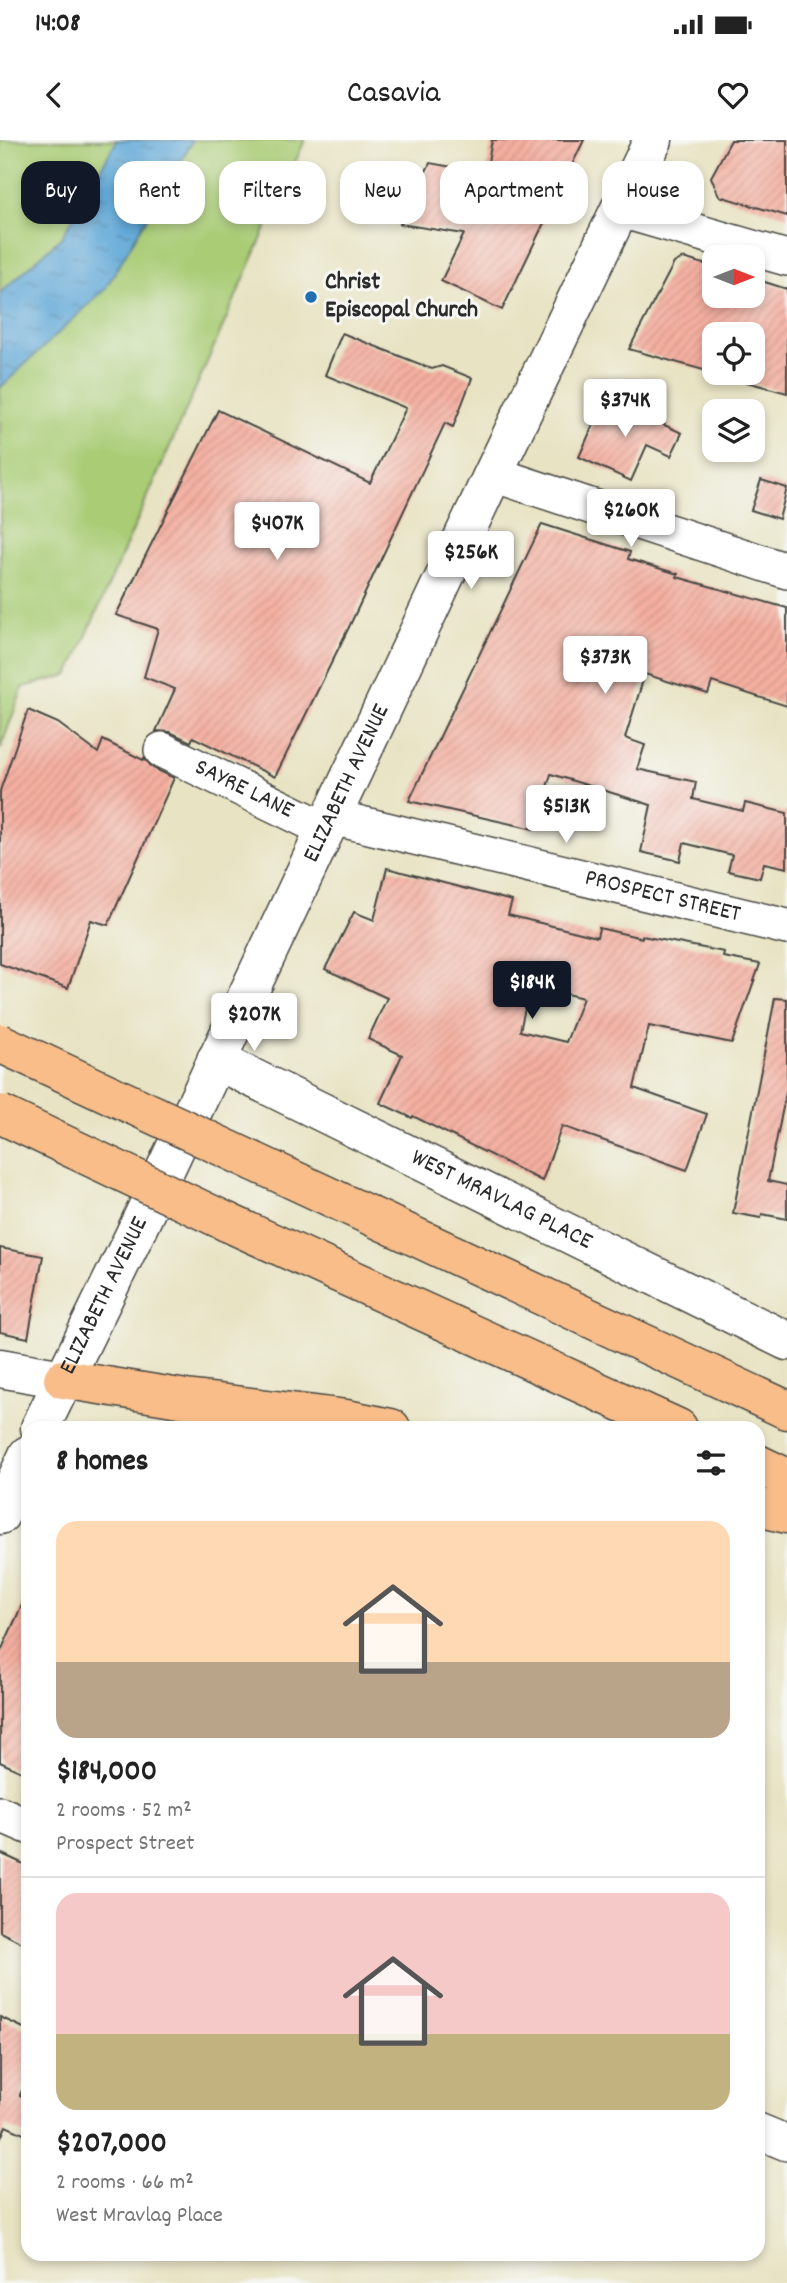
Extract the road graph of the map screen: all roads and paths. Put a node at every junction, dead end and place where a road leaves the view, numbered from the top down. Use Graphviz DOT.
graph roads {
  1 [pos="653,140"];
  2 [pos="643,161"];
  3 [pos="614,224"];
  4 [pos="669,224"];
  5 [pos="787,258"];
  6 [pos="493,474"];
  7 [pos="787,571"];
  8 [pos="162,750"];
  9 [pos="330,823"];
  10 [pos="787,927"];
  11 [pos="0,1043"];
  12 [pos="216,1060"];
  13 [pos="0,1114"];
  14 [pos="787,1341"];
  15 [pos="0,1368"];
  16 [pos="63,1379"];
  17 [pos="787,1410"];
  18 [pos="43,1421"];
  19 [pos="357,1421"];
  20 [pos="663,1421"];
  21 [pos="765,1467"];
  22 [pos="21,1470"];
  23 [pos="787,1478"];
  24 [pos="765,1509"];
  25 [pos="787,1514"];
  26 [pos="0,1515"];
  27 [pos="0,1814"];
  28 [pos="21,1823"];
  29 [pos="765,2134"];
  30 [pos="787,2143"];
  1 -- 2 [label="street, ELIZABETH AVENUE"];
  3 -- 6 [label="street, ELIZABETH AVENUE"];
  4 -- 5 [label="street"];
  6 -- 7 [label="street"];
  6 -- 9 [label="street, ELIZABETH AVENUE"];
  8 -- 9 [label="street, SAYRE LANE"];
  9 -- 10 [label="street, PROSPECT STREET"];
  9 -- 12 [label="street, ELIZABETH AVENUE"];
  11 -- 17 [label="highway, bridge"];
  12 -- 14 [label="street, WEST MRAVLAG PLACE"];
  12 -- 16 [label="street, ELIZABETH AVENUE"];
  13 -- 20 [label="highway, bridge"];
  15 -- 16 [label="street"];
  16 -- 18 [label="street, ELIZABETH AVENUE"];
  16 -- 19 [label="highway"];
  21 -- 23 [label="highway"];
  22 -- 26 [label="street"];
  24 -- 25 [label="highway"];
  27 -- 28 [label="street"];
  29 -- 30 [label="street"];
}
